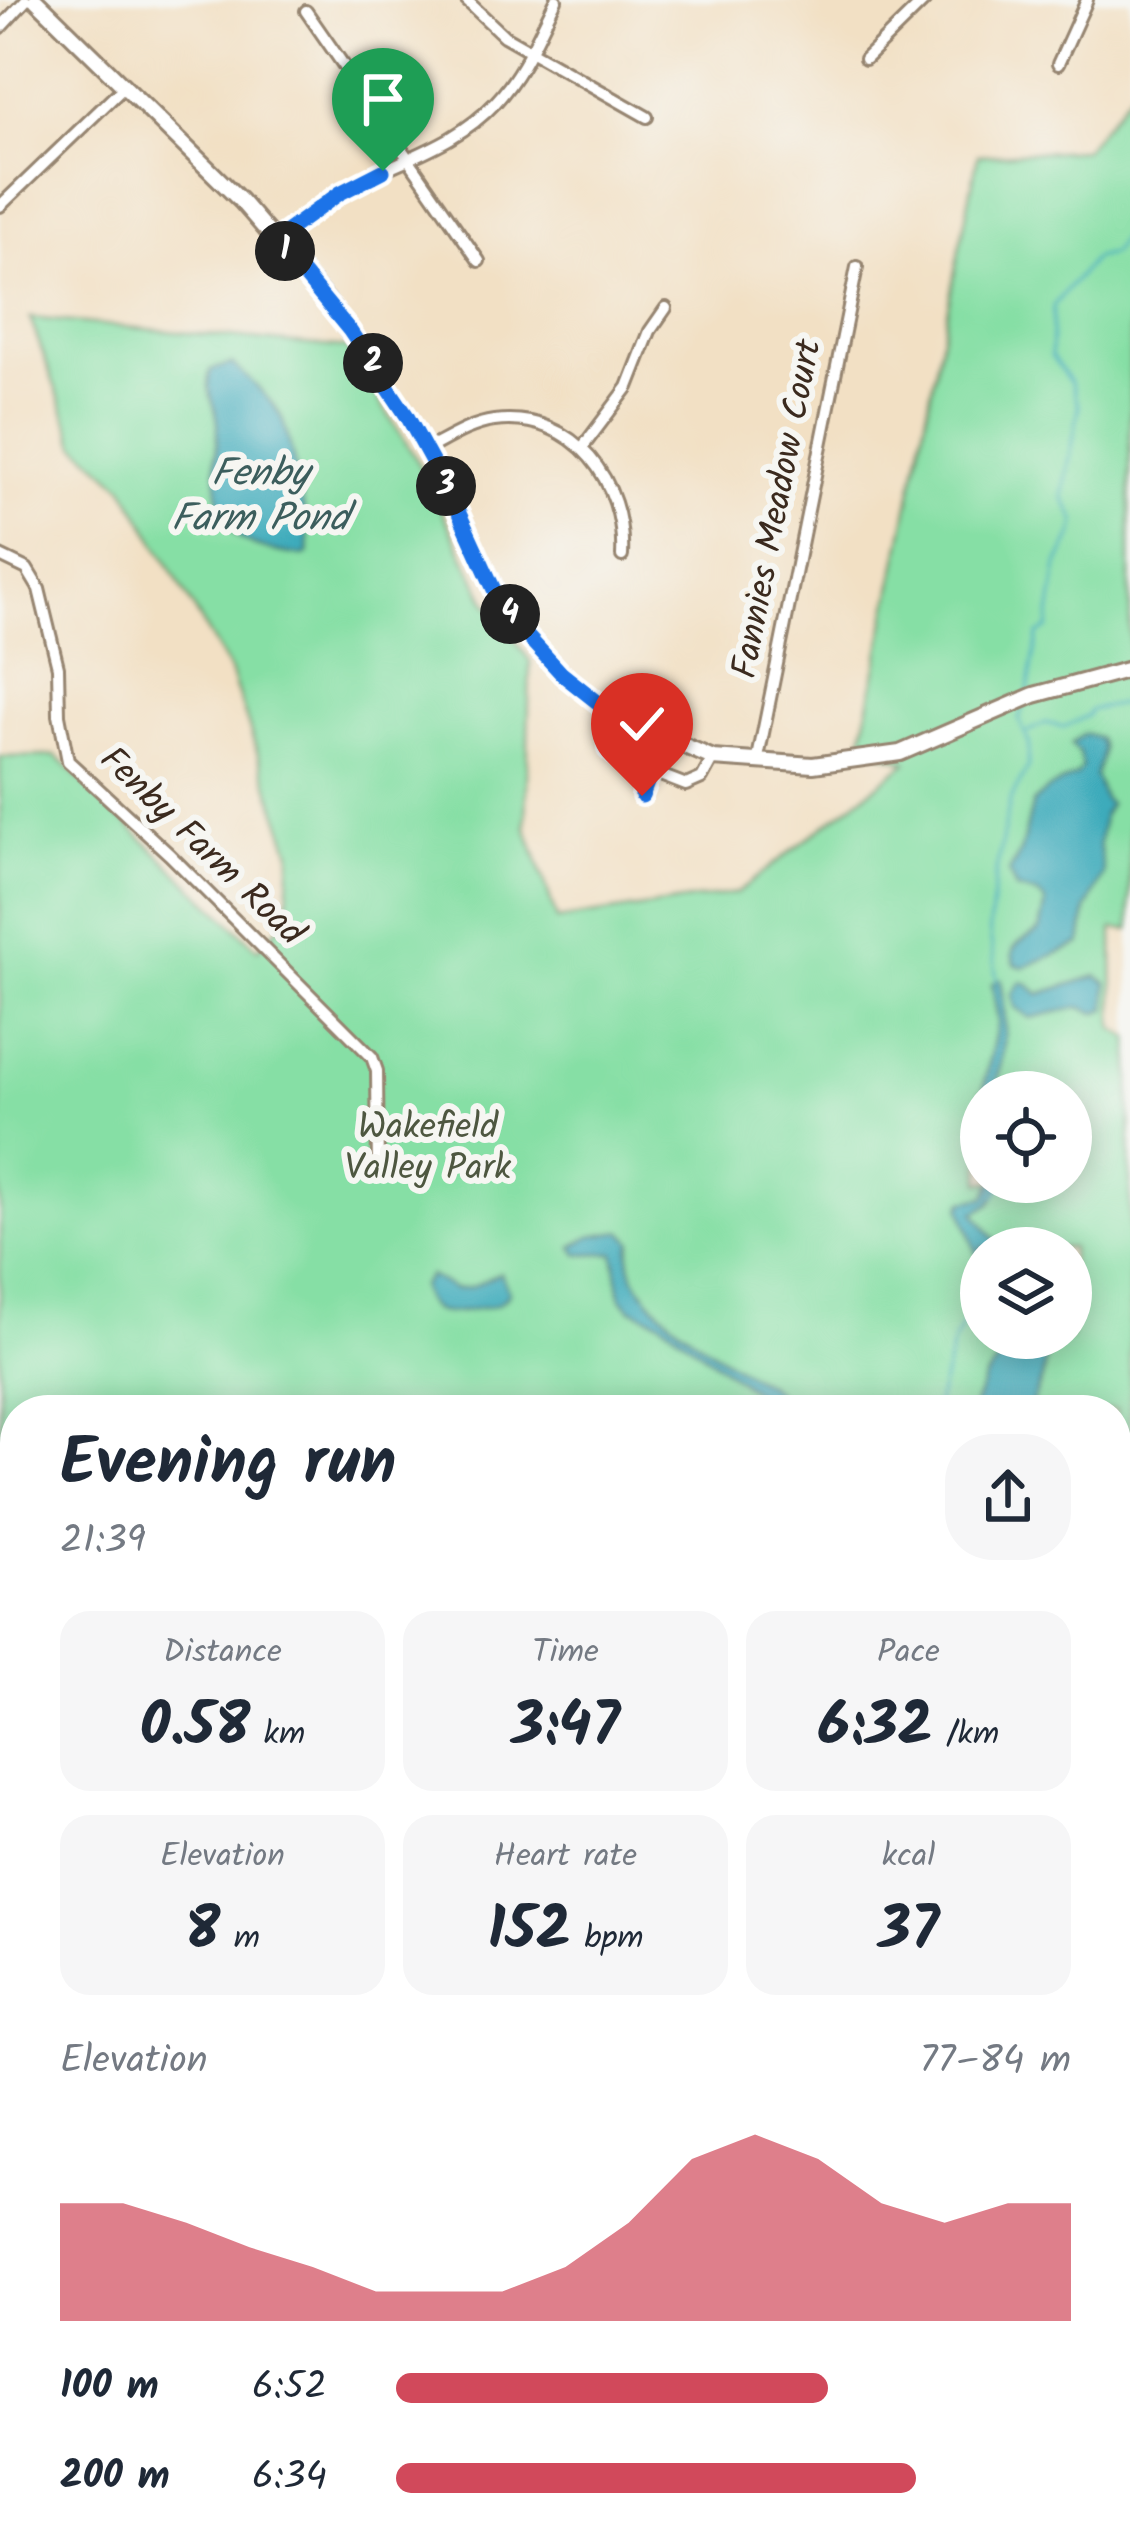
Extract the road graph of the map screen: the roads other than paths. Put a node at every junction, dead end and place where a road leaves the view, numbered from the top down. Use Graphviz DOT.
graph roads {
  1 [pos="26,0"];
  2 [pos="37,0"];
  3 [pos="466,0"];
  4 [pos="556,0"];
  5 [pos="925,0"];
  6 [pos="1088,0"];
  7 [pos="306,11"];
  8 [pos="0,28"];
  9 [pos="533,52"];
  10 [pos="865,59"];
  11 [pos="1058,64"];
  12 [pos="124,87"];
  13 [pos="647,117"];
  14 [pos="407,160"];
  15 [pos="0,206"];
  16 [pos="275,240"];
  17 [pos="478,261"];
  18 [pos="857,267"];
  19 [pos="666,308"];
  20 [pos="582,448"];
  21 [pos="426,450"];
  22 [pos="0,556"];
  23 [pos="622,556"];
  24 [pos="1130,669"];
  25 [pos="615,716"];
  26 [pos="713,758"];
  27 [pos="757,763"];
  28 [pos="651,772"];
  29 [pos="642,796"];
  30 [pos="378,1173"];
  1 -- 8 [label="street"];
  2 -- 12 [label="street"];
  3 -- 9 [label="street"];
  4 -- 9 [label="street"];
  5 -- 10 [label="street"];
  6 -- 11 [label="street"];
  7 -- 14 [label="street"];
  9 -- 13 [label="street"];
  9 -- 14 [label="street"];
  12 -- 15 [label="street"];
  12 -- 16 [label="street"];
  14 -- 16 [label="street"];
  14 -- 17 [label="street"];
  16 -- 21 [label="street"];
  18 -- 27 [label="street, Fannies Meadow Court"];
  19 -- 20 [label="street"];
  20 -- 21 [label="street"];
  20 -- 23 [label="street"];
  21 -- 25 [label="street"];
  22 -- 30 [label="street, Fenby Farm Road"];
  24 -- 27 [label="street"];
  25 -- 26 [label="street"];
  25 -- 28 [label="street"];
  26 -- 27 [label="street"];
  26 -- 28 [label="street"];
  28 -- 29 [label="street"];
}
